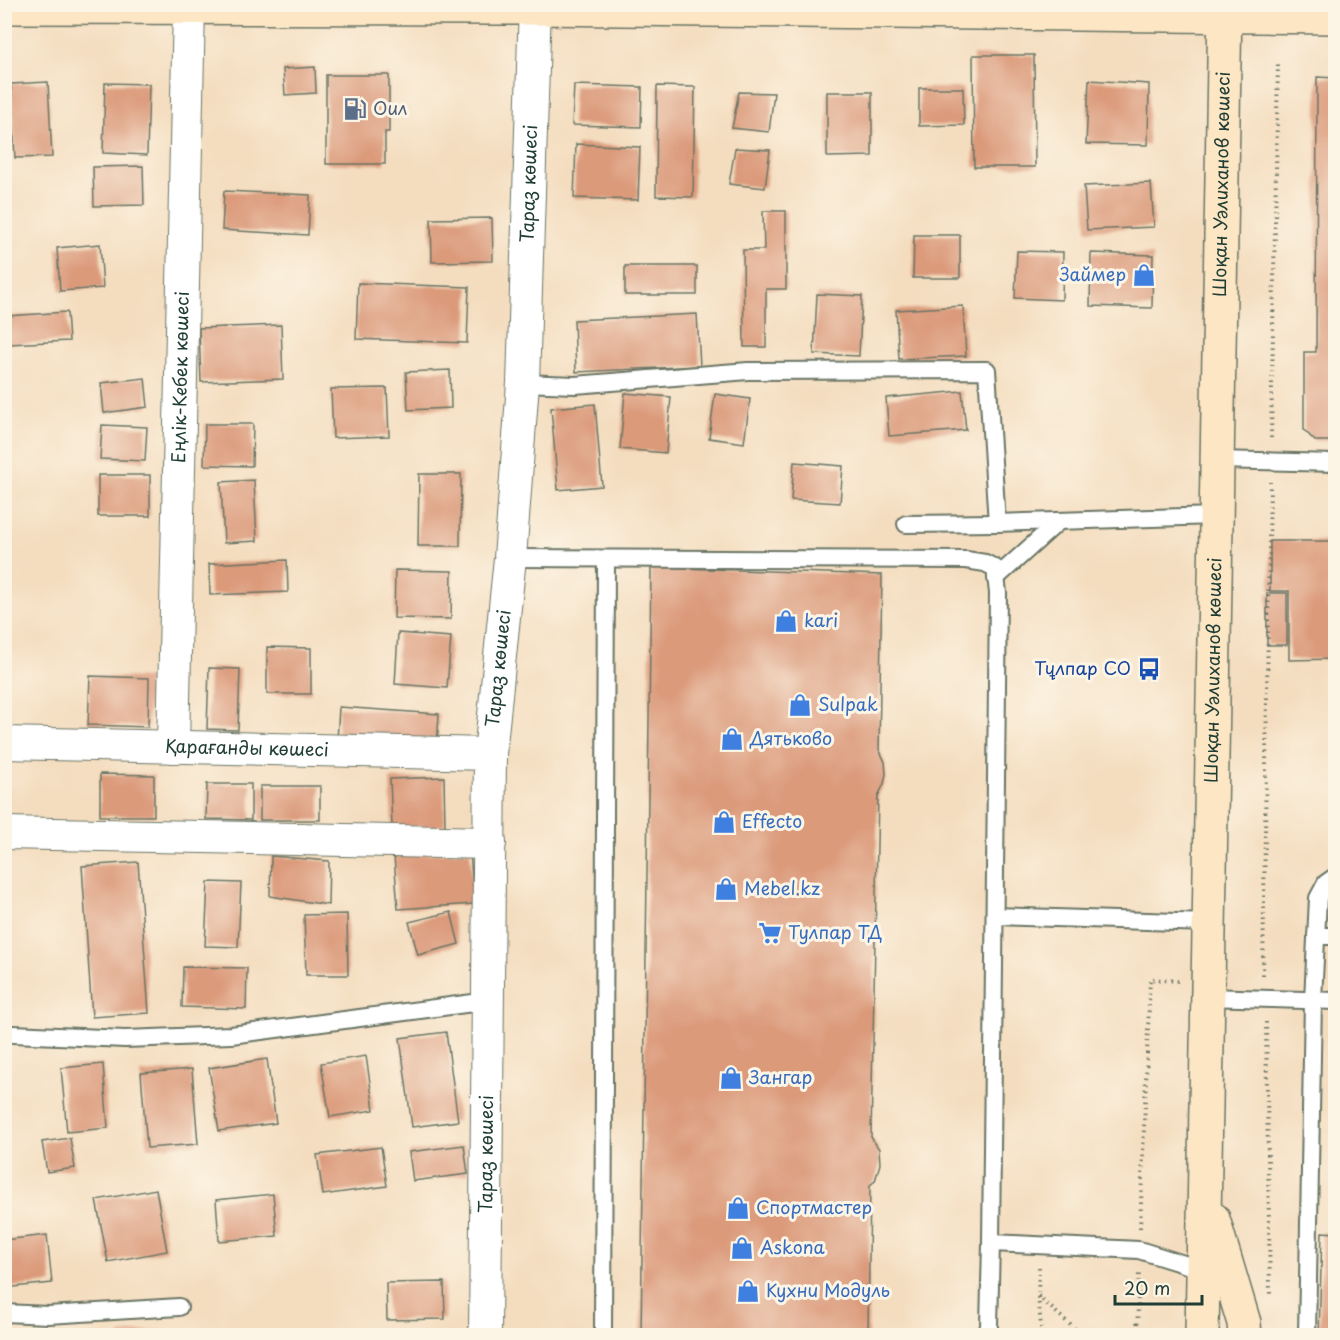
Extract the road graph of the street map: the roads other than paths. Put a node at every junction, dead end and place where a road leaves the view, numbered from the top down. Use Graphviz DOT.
graph roads {
  1 [pos="189,6"];
  2 [pos="535,6"];
  3 [pos="4,7"];
  4 [pos="1219,12"];
  5 [pos="1335,17"];
  6 [pos="522,383"];
  7 [pos="1216,459"];
  8 [pos="1335,463"];
  9 [pos="1215,516"];
  10 [pos="1059,521"];
  11 [pos="906,524"];
  12 [pos="997,524"];
  13 [pos="510,558"];
  14 [pos="606,560"];
  15 [pos="996,578"];
  16 [pos="4,743"];
  17 [pos="173,747"];
  18 [pos="490,754"];
  19 [pos="4,833"];
  20 [pos="490,843"];
  21 [pos="1335,876"];
  22 [pos="995,916"];
  23 [pos="1208,923"];
  24 [pos="1316,936"];
  25 [pos="1335,936"];
  26 [pos="1207,997"];
  27 [pos="1313,1000"];
  28 [pos="488,1001"];
  29 [pos="1335,1001"];
  30 [pos="13,1034"];
  31 [pos="1204,1188"];
  32 [pos="991,1243"];
  33 [pos="1203,1270"];
  34 [pos="179,1307"];
  35 [pos="4,1313"];
  36 [pos="485,1335"];
  37 [pos="603,1335"];
  38 [pos="986,1335"];
  39 [pos="1202,1335"];
  40 [pos="1245,1335"];
  41 [pos="1307,1335"];
  1 -- 2 [label="main road"];
  1 -- 3 [label="main road"];
  1 -- 17 [label="street, Еңлік-Кебек көшесі"];
  2 -- 4 [label="main road"];
  2 -- 6 [label="street, Тараз көшесі"];
  4 -- 5 [label="main road"];
  4 -- 7 [label="main road, Шоқан Уәлиханов көшесі"];
  6 -- 12 [label="lane"];
  6 -- 13 [label="street, Тараз көшесі"];
  7 -- 8 [label="lane"];
  7 -- 9 [label="main road, Шоқан Уәлиханов көшесі"];
  9 -- 10 [label="lane"];
  9 -- 23 [label="main road, Шоқан Уәлиханов көшесі"];
  10 -- 12 [label="lane"];
  10 -- 15 [label="lane"];
  11 -- 12 [label="lane"];
  13 -- 14 [label="lane"];
  13 -- 18 [label="street, Тараз көшесі"];
  14 -- 15 [label="lane"];
  14 -- 37 [label="lane"];
  15 -- 22 [label="lane"];
  16 -- 17 [label="street, Қарағанды көшесі"];
  17 -- 18 [label="street, Қарағанды көшесі"];
  18 -- 20 [label="street, Тараз көшесі"];
  19 -- 20 [label="street"];
  20 -- 28 [label="street, Тараз көшесі"];
  21 -- 24 [label="lane"];
  22 -- 23 [label="lane"];
  22 -- 32 [label="lane"];
  23 -- 26 [label="main road, Шоқан Уәлиханов көшесі"];
  24 -- 25 [label="lane"];
  24 -- 27 [label="lane"];
  26 -- 27 [label="lane"];
  26 -- 31 [label="main road, Шоқан Уәлиханов көшесі"];
  27 -- 29 [label="lane"];
  27 -- 41 [label="lane"];
  28 -- 30 [label="lane"];
  28 -- 36 [label="street, Тараз көшесі"];
  31 -- 33 [label="main road, Шоқан Уәлиханов көшесі"];
  31 -- 40 [label="main road"];
  32 -- 33 [label="lane"];
  32 -- 38 [label="lane"];
  33 -- 39 [label="main road, Шоқан Уәлиханов көшесі"];
  34 -- 35 [label="lane"];
}
